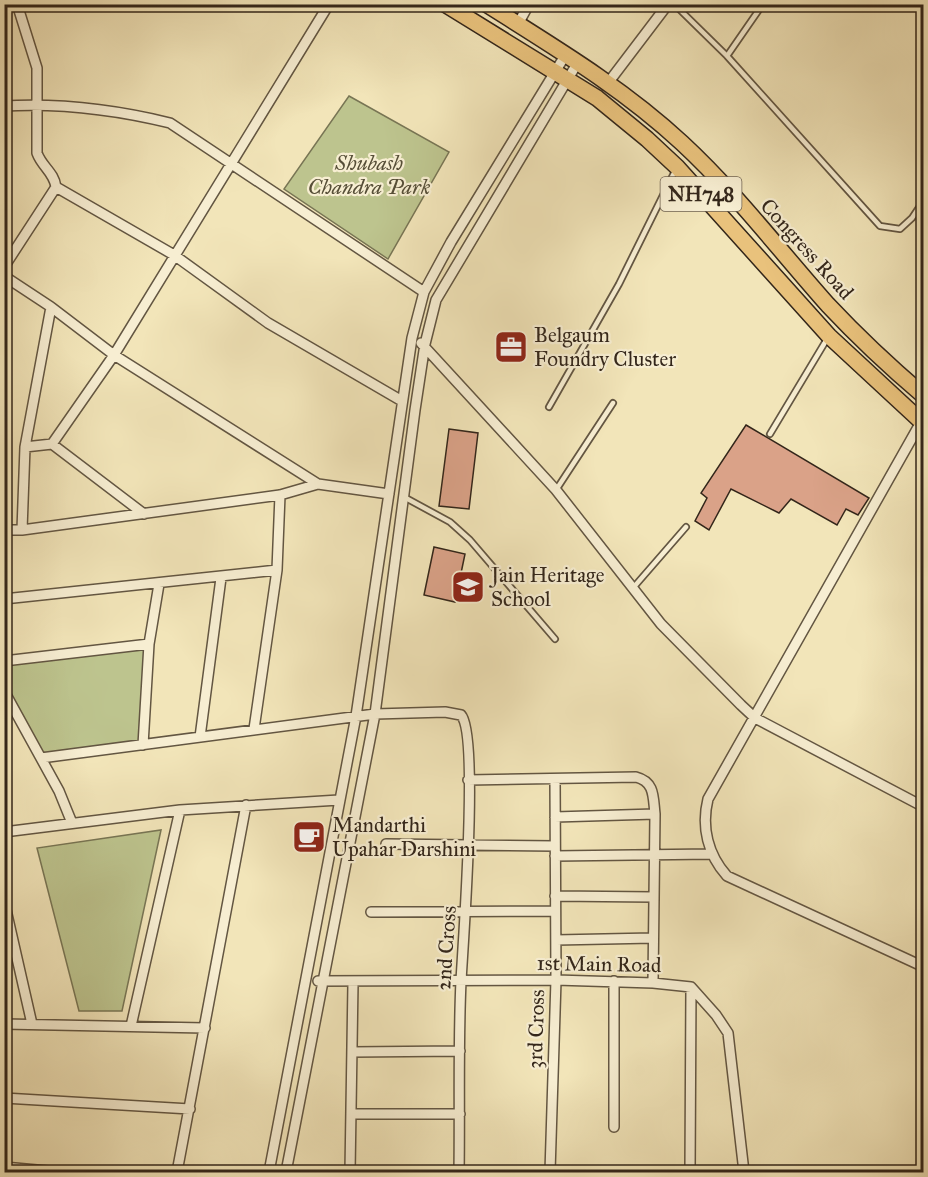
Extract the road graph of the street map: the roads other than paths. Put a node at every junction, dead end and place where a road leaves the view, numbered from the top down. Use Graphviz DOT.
graph roads {
  1 [pos="16,4"];
  2 [pos="330,4"];
  3 [pos="445,4"];
  4 [pos="486,4"];
  5 [pos="530,4"];
  6 [pos="668,4"];
  7 [pos="674,4"];
  8 [pos="763,4"];
  9 [pos="518,24"];
  10 [pos="727,56"];
  11 [pos="572,58"];
  12 [pos="561,75"];
  13 [pos="609,83"];
  14 [pos="37,104"];
  15 [pos="4,106"];
  16 [pos="233,163"];
  17 [pos="677,168"];
  18 [pos="56,187"];
  19 [pos="924,200"];
  20 [pos="174,255"];
  21 [pos="4,267"];
  22 [pos="4,276"];
  23 [pos="424,292"];
  24 [pos="51,308"];
  25 [pos="829,336"];
  26 [pos="412,338"];
  27 [pos="425,344"];
  28 [pos="114,355"];
  29 [pos="924,396"];
  30 [pos="402,401"];
  31 [pos="613,403"];
  32 [pos="549,407"];
  33 [pos="922,423"];
  34 [pos="770,434"];
  35 [pos="52,444"];
  36 [pos="25,447"];
  37 [pos="318,484"];
  38 [pos="556,490"];
  39 [pos="388,494"];
  40 [pos="280,495"];
  41 [pos="404,497"];
  42 [pos="144,514"];
  43 [pos="686,527"];
  44 [pos="4,530"];
  45 [pos="21,530"];
  46 [pos="277,570"];
  47 [pos="221,578"];
  48 [pos="159,584"];
  49 [pos="633,588"];
  50 [pos="4,599"];
  51 [pos="555,639"];
  52 [pos="149,644"];
  53 [pos="4,661"];
  54 [pos="4,691"];
  55 [pos="375,714"];
  56 [pos="356,716"];
  57 [pos="755,718"];
  58 [pos="254,729"];
  59 [pos="200,737"];
  60 [pos="143,745"];
  61 [pos="41,758"];
  62 [pos="555,779"];
  63 [pos="468,780"];
  64 [pos="339,800"];
  65 [pos="922,804"];
  66 [pos="246,805"];
  67 [pos="180,810"];
  68 [pos="655,814"];
  69 [pos="555,817"];
  70 [pos="72,823"];
  71 [pos="4,832"];
  72 [pos="386,844"];
  73 [pos="468,846"];
  74 [pos="555,851"];
  75 [pos="712,854"];
  76 [pos="652,855"];
  77 [pos="555,896"];
  78 [pos="652,897"];
  79 [pos="4,901"];
  80 [pos="555,911"];
  81 [pos="371,912"];
  82 [pos="467,912"];
  83 [pos="652,938"];
  84 [pos="556,940"];
  85 [pos="924,968"];
  86 [pos="556,980"];
  87 [pos="307,981"];
  88 [pos="322,981"];
  89 [pos="461,981"];
  90 [pos="614,981"];
  91 [pos="652,982"];
  92 [pos="353,983"];
  93 [pos="691,987"];
  94 [pos="4,1024"];
  95 [pos="32,1024"];
  96 [pos="131,1026"];
  97 [pos="205,1028"];
  98 [pos="460,1051"];
  99 [pos="352,1052"];
  100 [pos="4,1098"];
  101 [pos="190,1109"];
  102 [pos="351,1114"];
  103 [pos="460,1114"];
  104 [pos="614,1127"];
  105 [pos="4,1167"];
  106 [pos="59,1173"];
  107 [pos="177,1173"];
  108 [pos="269,1173"];
  109 [pos="286,1173"];
  110 [pos="350,1173"];
  111 [pos="459,1173"];
  112 [pos="550,1173"];
  113 [pos="690,1173"];
  114 [pos="744,1173"];
  1 -- 14 [label="street"];
  2 -- 16 [label="street"];
  3 -- 12 [label="highway, NH748"];
  4 -- 9 [label="highway, Congress Road / NH748"];
  5 -- 9 [label="street"];
  6 -- 13 [label="street"];
  7 -- 10 [label="lane"];
  8 -- 10 [label="lane"];
  9 -- 11 [label="highway, Congress Road / NH748"];
  10 -- 19 [label="lane"];
  11 -- 12 [label="street"];
  11 -- 12 [label="street"];
  11 -- 13 [label="highway, Congress Road / NH748"];
  12 -- 17 [label="highway, NH748"];
  12 -- 23 [label="street"];
  12 -- 27 [label="street"];
  13 -- 29 [label="highway, Congress Road / NH748"];
  14 -- 15 [label="street"];
  14 -- 16 [label="street"];
  14 -- 18 [label="street"];
  16 -- 20 [label="street"];
  16 -- 23 [label="street"];
  17 -- 25 [label="highway, NH748"];
  17 -- 32 [label="lane"];
  18 -- 20 [label="street"];
  18 -- 21 [label="street"];
  20 -- 28 [label="street"];
  20 -- 30 [label="street"];
  22 -- 24 [label="street"];
  23 -- 26 [label="street"];
  24 -- 28 [label="street"];
  24 -- 36 [label="street"];
  25 -- 33 [label="highway, NH748"];
  25 -- 34 [label="lane"];
  26 -- 27 [label="street"];
  26 -- 30 [label="street"];
  27 -- 38 [label="street"];
  27 -- 41 [label="street"];
  28 -- 35 [label="street"];
  28 -- 37 [label="street"];
  30 -- 39 [label="street"];
  31 -- 38 [label="lane"];
  33 -- 57 [label="street"];
  35 -- 36 [label="street"];
  35 -- 42 [label="street"];
  36 -- 45 [label="street"];
  37 -- 39 [label="street"];
  37 -- 40 [label="street"];
  38 -- 49 [label="street"];
  39 -- 56 [label="street"];
  40 -- 42 [label="street"];
  40 -- 46 [label="street"];
  41 -- 51 [label="lane"];
  41 -- 55 [label="street"];
  42 -- 45 [label="street"];
  43 -- 49 [label="lane"];
  44 -- 45 [label="street"];
  46 -- 47 [label="street"];
  46 -- 58 [label="street"];
  47 -- 48 [label="street"];
  47 -- 59 [label="street"];
  48 -- 50 [label="street"];
  48 -- 52 [label="street"];
  49 -- 57 [label="street"];
  52 -- 53 [label="street"];
  52 -- 60 [label="street"];
  54 -- 61 [label="street"];
  55 -- 56 [label="street"];
  55 -- 63 [label="street, 2nd Cross"];
  55 -- 88 [label="street"];
  56 -- 58 [label="street"];
  56 -- 64 [label="street"];
  57 -- 65 [label="street"];
  57 -- 75 [label="street"];
  58 -- 59 [label="street"];
  59 -- 60 [label="street"];
  60 -- 61 [label="street"];
  61 -- 70 [label="street"];
  62 -- 63 [label="street"];
  62 -- 68 [label="street"];
  62 -- 69 [label="street, 3rd Cross"];
  63 -- 73 [label="street, 2nd Cross"];
  64 -- 66 [label="street"];
  64 -- 87 [label="street"];
  66 -- 67 [label="street"];
  66 -- 97 [label="street"];
  67 -- 70 [label="street"];
  67 -- 96 [label="street"];
  68 -- 69 [label="street"];
  68 -- 76 [label="street"];
  69 -- 74 [label="street, 3rd Cross"];
  70 -- 71 [label="street"];
  72 -- 73 [label="street"];
  73 -- 74 [label="street"];
  73 -- 82 [label="street, 2nd Cross"];
  74 -- 76 [label="street"];
  74 -- 77 [label="street, 3rd Cross"];
  75 -- 76 [label="street"];
  75 -- 85 [label="street"];
  76 -- 78 [label="street"];
  77 -- 78 [label="street"];
  77 -- 80 [label="street, 3rd Cross"];
  78 -- 83 [label="street"];
  79 -- 95 [label="street"];
  80 -- 82 [label="street"];
  80 -- 84 [label="street, 3rd Cross"];
  81 -- 82 [label="street"];
  82 -- 89 [label="street, 2nd Cross"];
  83 -- 84 [label="street"];
  83 -- 91 [label="street"];
  84 -- 86 [label="street, 3rd Cross"];
  86 -- 89 [label="street, 1st Main Road"];
  86 -- 90 [label="street, 1st Main Road"];
  86 -- 112 [label="street, 3rd Cross"];
  87 -- 88 [label="street, 1st Main Road"];
  87 -- 108 [label="street"];
  88 -- 92 [label="street, 1st Main Road"];
  88 -- 109 [label="street"];
  89 -- 92 [label="street, 1st Main Road"];
  89 -- 98 [label="street, 2nd Cross"];
  90 -- 91 [label="street, 1st Main Road"];
  90 -- 104 [label="street"];
  91 -- 93 [label="street, 1st Main Road"];
  92 -- 99 [label="street"];
  93 -- 113 [label="street"];
  93 -- 114 [label="street"];
  94 -- 95 [label="street"];
  95 -- 96 [label="street"];
  96 -- 97 [label="street"];
  97 -- 101 [label="street"];
  98 -- 99 [label="street"];
  98 -- 103 [label="street, 2nd Cross"];
  99 -- 102 [label="street"];
  100 -- 101 [label="street"];
  101 -- 107 [label="street"];
  102 -- 103 [label="street"];
  102 -- 110 [label="street"];
  103 -- 111 [label="street, 2nd Cross"];
  105 -- 106 [label="street"];
}
